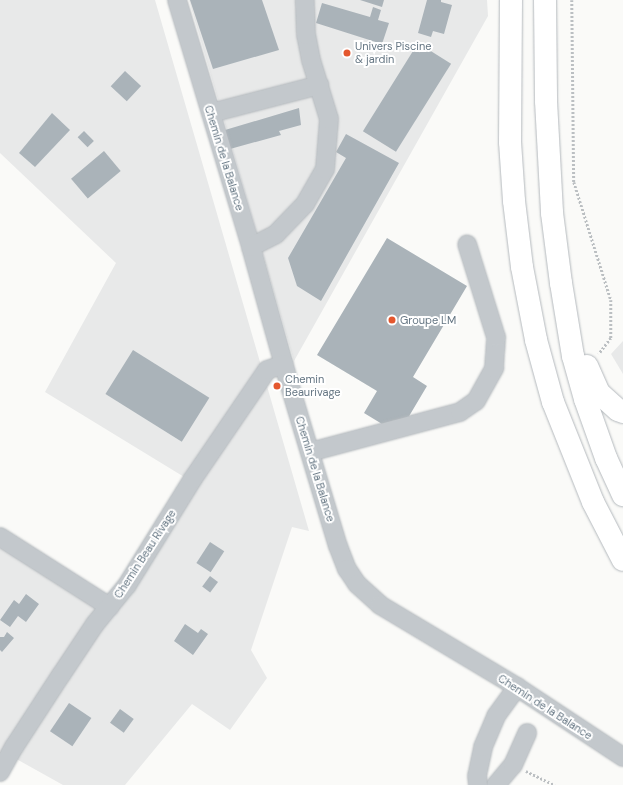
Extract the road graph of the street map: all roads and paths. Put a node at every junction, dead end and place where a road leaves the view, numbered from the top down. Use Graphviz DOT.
graph roads {
  1 [pos="177,0"];
  2 [pos="305,0"];
  3 [pos="502,0"];
  4 [pos="511,0"];
  5 [pos="545,0"];
  6 [pos="572,0"];
  7 [pos="510,46"];
  8 [pos="318,85"];
  9 [pos="211,113"];
  10 [pos="468,244"];
  11 [pos="251,247"];
  12 [pos="561,283"];
  13 [pos="595,359"];
  14 [pos="284,364"];
  15 [pos="623,412"];
  16 [pos="310,452"];
  17 [pos="623,496"];
  18 [pos="0,537"];
  19 [pos="623,560"];
  20 [pos="110,607"];
  21 [pos="517,688"];
  22 [pos="527,733"];
  23 [pos="623,757"];
  24 [pos="513,765"];
  25 [pos="0,772"];
  26 [pos="478,785"];
  27 [pos="496,785"];
  28 [pos="554,785"];
  1 -- 9 [label="street, Chemin de la Balance"];
  2 -- 8 [label="street"];
  3 -- 7 [label="highway"];
  4 -- 7 [label="highway"];
  5 -- 12 [label="highway"];
  6 -- 13 [label="path"];
  7 -- 19 [label="highway"];
  8 -- 9 [label="street"];
  8 -- 11 [label="street"];
  9 -- 11 [label="street, Chemin de la Balance"];
  10 -- 16 [label="street"];
  11 -- 14 [label="street, Chemin de la Balance"];
  12 -- 15 [label="highway"];
  12 -- 17 [label="highway"];
  14 -- 16 [label="street, Chemin de la Balance"];
  14 -- 20 [label="street, Chemin Beau Rivage"];
  16 -- 21 [label="street, Chemin de la Balance"];
  18 -- 20 [label="street"];
  20 -- 25 [label="street, Chemin Beau Rivage"];
  21 -- 23 [label="street, Chemin de la Balance"];
  21 -- 26 [label="street"];
  22 -- 24 [label="street"];
  24 -- 27 [label="street"];
  24 -- 28 [label="path"];
}
